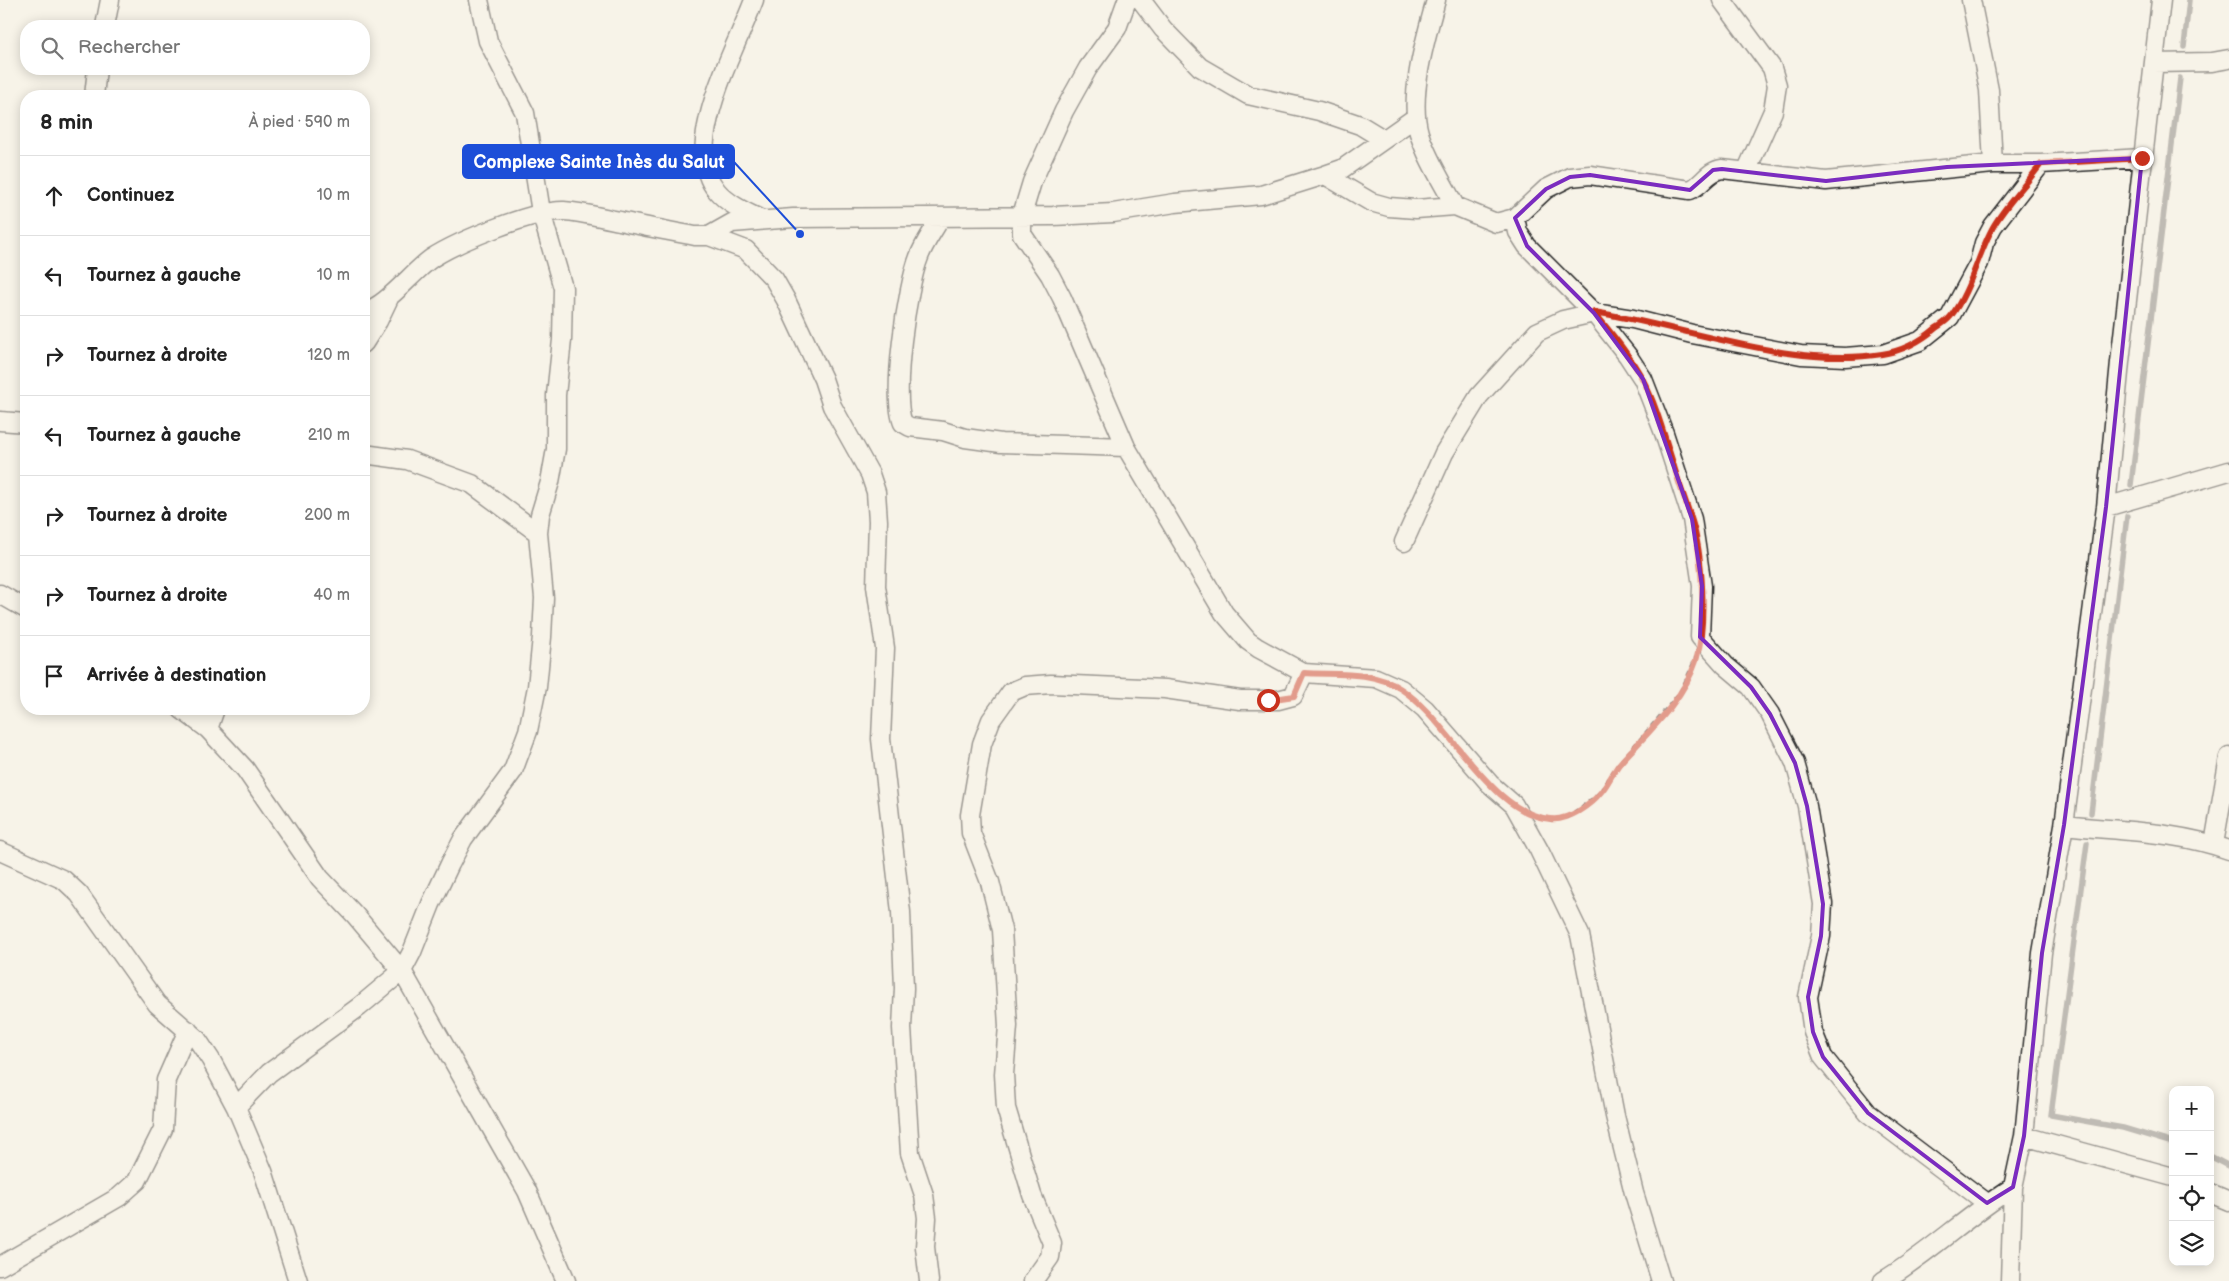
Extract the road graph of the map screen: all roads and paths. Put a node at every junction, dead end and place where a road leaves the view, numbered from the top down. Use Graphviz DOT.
graph roads {
  1 [pos="110,0"];
  2 [pos="479,0"];
  3 [pos="754,0"];
  4 [pos="1128,0"];
  5 [pos="1141,0"];
  6 [pos="1436,0"];
  7 [pos="1722,0"];
  8 [pos="1971,0"];
  9 [pos="2161,0"];
  10 [pos="105,20"];
  11 [pos="2229,60"];
  12 [pos="2154,63"];
  13 [pos="96,75"];
  14 [pos="95,90"];
  15 [pos="1416,117"];
  16 [pos="1383,139"];
  17 [pos="2142,158"];
  18 [pos="1993,164"];
  19 [pos="2041,164"];
  20 [pos="1746,172"];
  21 [pos="1325,175"];
  22 [pos="1455,206"];
  23 [pos="541,212"];
  24 [pos="1022,216"];
  25 [pos="941,217"];
  26 [pos="1515,218"];
  27 [pos="762,220"];
  28 [pos="709,236"];
  29 [pos="389,298"];
  30 [pos="370,310"];
  31 [pos="1594,312"];
  32 [pos="370,334"];
  33 [pos="0,421"];
  34 [pos="20,423"];
  35 [pos="1126,447"];
  36 [pos="370,455"];
  37 [pos="2229,471"];
  38 [pos="2106,507"];
  39 [pos="538,533"];
  40 [pos="1404,542"];
  41 [pos="0,594"];
  42 [pos="20,606"];
  43 [pos="1700,637"];
  44 [pos="1304,673"];
  45 [pos="189,715"];
  46 [pos="213,715"];
  47 [pos="208,729"];
  48 [pos="2229,758"];
  49 [pos="1514,805"];
  50 [pos="2064,825"];
  51 [pos="2222,847"];
  52 [pos="0,850"];
  53 [pos="402,971"];
  54 [pos="188,1030"];
  55 [pos="236,1107"];
  56 [pos="2024,1136"];
  57 [pos="2169,1176"];
  58 [pos="2013,1187"];
  59 [pos="2214,1195"];
  60 [pos="2229,1202"];
  61 [pos="1988,1203"];
  62 [pos="0,1266"];
  63 [pos="298,1281"];
  64 [pos="566,1281"];
  65 [pos="929,1281"];
  66 [pos="1033,1281"];
  67 [pos="1661,1281"];
  68 [pos="1883,1281"];
  69 [pos="2010,1281"];
  1 -- 10 [label="street"];
  2 -- 23 [label="street"];
  3 -- 27 [label="street"];
  4 -- 24 [label="street"];
  5 -- 16 [label="street"];
  6 -- 15 [label="street"];
  7 -- 20 [label="street"];
  8 -- 18 [label="street"];
  9 -- 12 [label="street"];
  11 -- 12 [label="street"];
  12 -- 17 [label="street"];
  13 -- 14 [label="street"];
  15 -- 16 [label="street"];
  15 -- 22 [label="street"];
  16 -- 21 [label="street"];
  17 -- 19 [label="street"];
  17 -- 38 [label="street"];
  18 -- 19 [label="street"];
  18 -- 20 [label="street"];
  19 -- 31 [label="street"];
  20 -- 26 [label="street"];
  21 -- 22 [label="street"];
  21 -- 24 [label="street"];
  22 -- 26 [label="street"];
  23 -- 28 [label="street"];
  23 -- 29 [label="street"];
  23 -- 39 [label="street"];
  24 -- 25 [label="street"];
  24 -- 35 [label="street"];
  25 -- 27 [label="street"];
  25 -- 35 [label="street"];
  26 -- 31 [label="street"];
  27 -- 28 [label="street"];
  28 -- 65 [label="street"];
  29 -- 30 [label="street"];
  29 -- 32 [label="street"];
  31 -- 40 [label="street"];
  31 -- 43 [label="street"];
  33 -- 34 [label="street"];
  35 -- 44 [label="street"];
  36 -- 39 [label="street"];
  37 -- 38 [label="street"];
  38 -- 50 [label="street"];
  39 -- 53 [label="street"];
  41 -- 42 [label="street"];
  43 -- 49 [label="path"];
  43 -- 61 [label="street"];
  44 -- 49 [label="street"];
  44 -- 66 [label="street"];
  45 -- 47 [label="street"];
  46 -- 47 [label="street"];
  47 -- 53 [label="street"];
  48 -- 51 [label="street"];
  49 -- 67 [label="street"];
  50 -- 51 [label="street"];
  50 -- 56 [label="street"];
  52 -- 54 [label="street"];
  53 -- 55 [label="street"];
  53 -- 64 [label="street"];
  54 -- 55 [label="street"];
  54 -- 62 [label="street"];
  55 -- 63 [label="street"];
  56 -- 57 [label="street"];
  56 -- 58 [label="street"];
  58 -- 61 [label="street"];
  58 -- 69 [label="street"];
  59 -- 60 [label="street"];
  61 -- 68 [label="street"];
}
